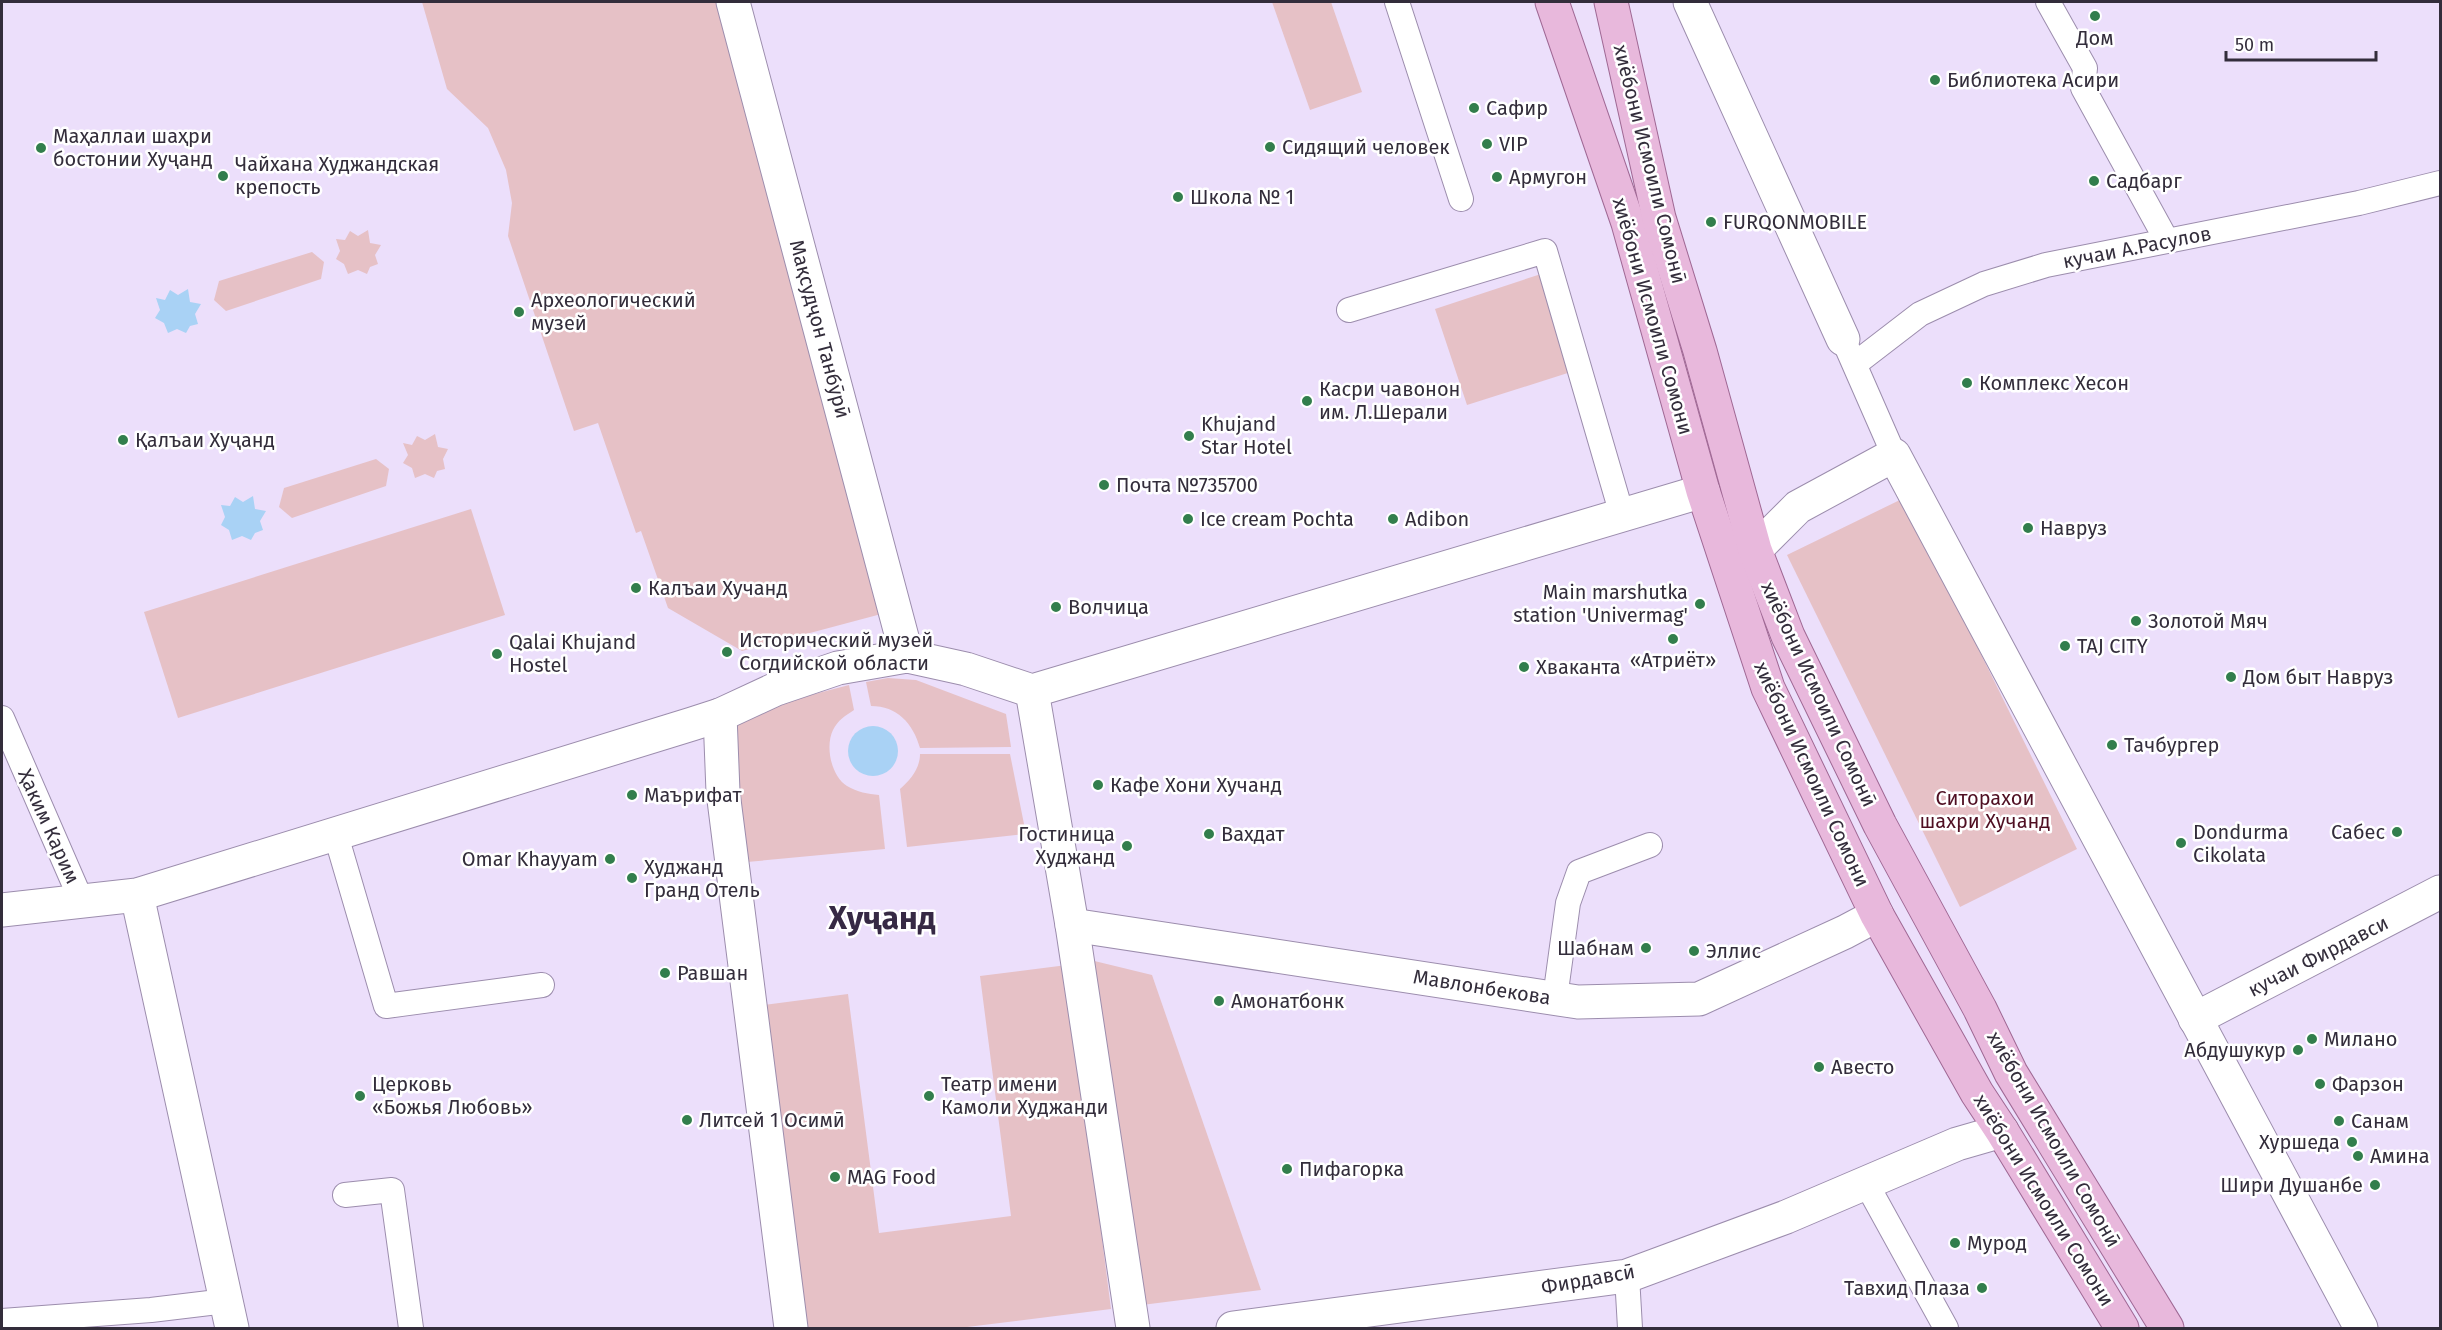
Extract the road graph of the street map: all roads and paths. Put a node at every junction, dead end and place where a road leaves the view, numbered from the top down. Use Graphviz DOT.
graph roads {
  1 [pos="733,2"];
  2 [pos="1397,2"];
  3 [pos="1552,2"];
  4 [pos="1611,2"];
  5 [pos="1690,2"];
  6 [pos="2048,2"];
  7 [pos="2440,183"];
  8 [pos="1461,198"];
  9 [pos="2167,241"];
  10 [pos="1349,310"];
  11 [pos="1849,352"];
  12 [pos="1894,455"];
  13 [pos="1702,491"];
  14 [pos="1622,515"];
  15 [pos="1755,550"];
  16 [pos="907,656"];
  17 [pos="1032,691"];
  18 [pos="720,715"];
  19 [pos="2,718"];
  20 [pos="335,832"];
  21 [pos="1650,846"];
  22 [pos="2440,892"];
  23 [pos="137,895"];
  24 [pos="82,902"];
  25 [pos="2,910"];
  26 [pos="1877,915"];
  27 [pos="1072,925"];
  28 [pos="542,985"];
  29 [pos="1556,998"];
  30 [pos="1980,1009"];
  31 [pos="2195,1018"];
  32 [pos="1941,1027"];
  33 [pos="2002,1131"];
  34 [pos="1866,1183"];
  35 [pos="345,1195"];
  36 [pos="1627,1276"];
  37 [pos="229,1315"];
  38 [pos="2,1321"];
  39 [pos="411,1329"];
  40 [pos="791,1329"];
  41 [pos="1133,1329"];
  42 [pos="1233,1329"];
  43 [pos="1630,1329"];
  44 [pos="1946,1329"];
  45 [pos="2122,1329"];
  46 [pos="2167,1329"];
  47 [pos="2361,1329"];
  1 -- 16 [label="street, Мақсудҷон Танбӯрӣ"];
  2 -- 8 [label="street"];
  3 -- 13 [label="main road, хиёбони Исмоили Сомони"];
  4 -- 15 [label="main road, хиёбони Исмоили Сомонӣ"];
  5 -- 11 [label="street"];
  6 -- 9 [label="street"];
  7 -- 9 [label="street, кучаи А.Расулов"];
  9 -- 11 [label="street, кучаи А.Расулов"];
  10 -- 14 [label="street"];
  11 -- 12 [label="street"];
  12 -- 15 [label="street"];
  12 -- 31 [label="street"];
  13 -- 14 [label="street"];
  13 -- 26 [label="main road, хиёбони Исмоили Сомони"];
  14 -- 17 [label="street"];
  15 -- 30 [label="main road, хиёбони Исмоили Сомонӣ"];
  16 -- 17 [label="street"];
  16 -- 18 [label="street"];
  17 -- 27 [label="street"];
  18 -- 20 [label="street"];
  18 -- 40 [label="street"];
  19 -- 24 [label="street, Ҳаким Карим"];
  20 -- 23 [label="street"];
  20 -- 28 [label="street"];
  21 -- 29 [label="street"];
  22 -- 31 [label="street, кучаи Фирдавси"];
  23 -- 24 [label="street"];
  23 -- 37 [label="street"];
  24 -- 25 [label="street"];
  26 -- 29 [label="street, Мавлонбекова"];
  26 -- 32 [label="main road, хиёбони Исмоили Сомони"];
  27 -- 29 [label="street, Мавлонбекова"];
  27 -- 41 [label="street"];
  30 -- 32 [label="main road"];
  30 -- 46 [label="main road, хиёбони Исмоили Сомонӣ"];
  31 -- 47 [label="street"];
  32 -- 33 [label="main road, хиёбони Исмоили Сомони"];
  33 -- 34 [label="street, Фирдавсӣ"];
  33 -- 45 [label="main road, хиёбони Исмоили Сомони"];
  34 -- 36 [label="street, Фирдавсӣ"];
  34 -- 44 [label="street"];
  35 -- 39 [label="street"];
  36 -- 42 [label="street, Фирдавсӣ"];
  36 -- 43 [label="street"];
  37 -- 38 [label="street"];
}
